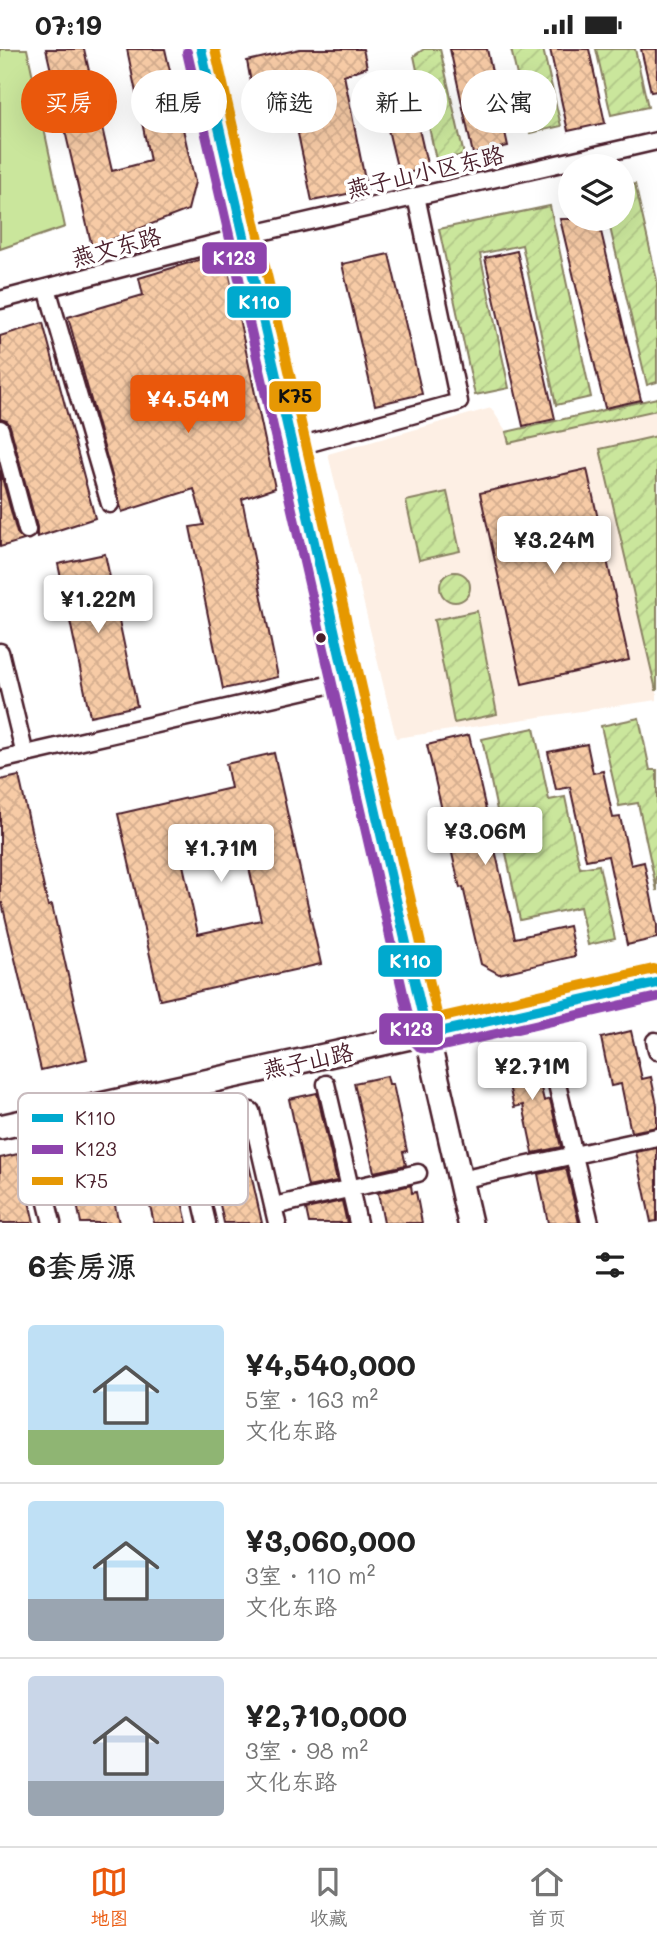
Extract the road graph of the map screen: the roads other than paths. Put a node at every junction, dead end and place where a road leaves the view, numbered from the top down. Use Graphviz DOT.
graph roads {
  1 [pos="205,50"];
  2 [pos="657,141"];
  3 [pos="416,196"];
  4 [pos="244,236"];
  5 [pos="47,288"];
  6 [pos="0,300"];
  7 [pos="0,429"];
  8 [pos="292,448"];
  9 [pos="110,504"];
  10 [pos="27,530"];
  11 [pos="0,652"];
  12 [pos="345,681"];
  13 [pos="25,755"];
  14 [pos="0,760"];
  15 [pos="657,971"];
  16 [pos="657,983"];
  17 [pos="425,1028"];
  18 [pos="551,1059"];
  19 [pos="326,1084"];
  20 [pos="104,1093"];
  21 [pos="147,1093"];
  22 [pos="18,1110"];
  23 [pos="251,1111"];
  24 [pos="0,1114"];
  25 [pos="18,1123"];
  26 [pos="0,1127"];
  27 [pos="657,1137"];
  28 [pos="574,1155"];
  29 [pos="418,1173"];
  30 [pos="460,1180"];
  31 [pos="350,1188"];
  32 [pos="48,1205"];
  33 [pos="203,1205"];
  34 [pos="274,1206"];
  35 [pos="52,1223"];
  36 [pos="207,1223"];
  37 [pos="278,1223"];
  38 [pos="358,1223"];
  39 [pos="470,1223"];
  40 [pos="590,1223"];
  1 -- 4 [label="street"];
  2 -- 3 [label="street, 燕子山小区东路"];
  3 -- 4 [label="street, 燕子山小区东路"];
  3 -- 8 [label="street"];
  4 -- 5 [label="street, 燕文东路"];
  4 -- 8 [label="street"];
  5 -- 6 [label="street, 燕文东路"];
  5 -- 9 [label="street"];
  7 -- 10 [label="street"];
  8 -- 12 [label="street"];
  11 -- 13 [label="street"];
  12 -- 13 [label="street"];
  12 -- 17 [label="street"];
  13 -- 14 [label="street"];
  15 -- 17 [label="street, 燕子山路"];
  16 -- 17 [label="street, 燕子山路"];
  17 -- 20 [label="street, 燕子山路"];
  17 -- 21 [label="street, 燕子山路"];
  17 -- 30 [label="street"];
  18 -- 28 [label="street"];
  19 -- 31 [label="street"];
  22 -- 24 [label="street, 燕子山路"];
  23 -- 34 [label="street"];
  25 -- 26 [label="street, 燕子山路"];
  27 -- 28 [label="street"];
  28 -- 30 [label="street"];
  28 -- 40 [label="street"];
  29 -- 31 [label="street"];
  30 -- 39 [label="street"];
  31 -- 34 [label="street"];
  31 -- 38 [label="street"];
  32 -- 35 [label="street"];
  33 -- 36 [label="street"];
  34 -- 37 [label="street"];
}
